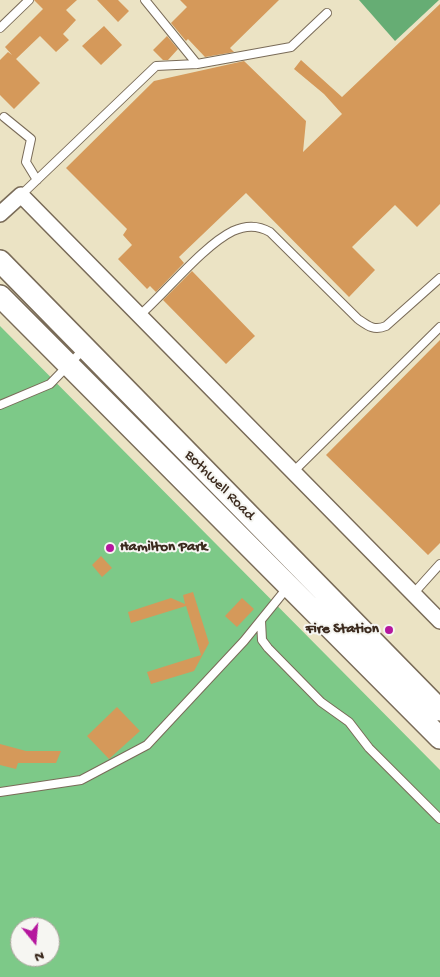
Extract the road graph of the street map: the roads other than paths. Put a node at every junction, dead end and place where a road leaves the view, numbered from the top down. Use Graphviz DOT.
graph roads {
  1 [pos="29,0"];
  2 [pos="145,0"];
  3 [pos="327,13"];
  4 [pos="0,28"];
  5 [pos="197,64"];
  6 [pos="4,117"];
  7 [pos="37,180"];
  8 [pos="22,194"];
  9 [pos="0,214"];
  10 [pos="0,262"];
  11 [pos="440,278"];
  12 [pos="0,296"];
  13 [pos="140,316"];
  14 [pos="440,327"];
  15 [pos="84,349"];
  16 [pos="69,364"];
  17 [pos="0,405"];
  18 [pos="292,472"];
  19 [pos="440,564"];
  20 [pos="296,578"];
  21 [pos="413,594"];
  22 [pos="261,621"];
  23 [pos="440,621"];
  24 [pos="440,710"];
  25 [pos="440,738"];
  26 [pos="0,792"];
  27 [pos="440,819"];
  1 -- 4 [label="lane"];
  2 -- 5 [label="lane"];
  3 -- 5 [label="lane"];
  5 -- 7 [label="lane"];
  6 -- 7 [label="lane"];
  7 -- 8 [label="lane"];
  8 -- 9 [label="street"];
  8 -- 13 [label="street"];
  10 -- 15 [label="main road, Bothwell Road"];
  11 -- 13 [label="lane"];
  12 -- 16 [label="main road, Bothwell Road"];
  13 -- 18 [label="street"];
  14 -- 18 [label="lane"];
  15 -- 16 [label="lane"];
  15 -- 20 [label="main road, Bothwell Road"];
  16 -- 17 [label="lane"];
  16 -- 20 [label="main road, Bothwell Road"];
  18 -- 21 [label="street"];
  19 -- 21 [label="lane"];
  20 -- 22 [label="lane"];
  20 -- 24 [label="main road, Bothwell Road"];
  20 -- 25 [label="main road, Bothwell Road"];
  21 -- 23 [label="street"];
  22 -- 26 [label="lane"];
  22 -- 27 [label="lane"];
}
